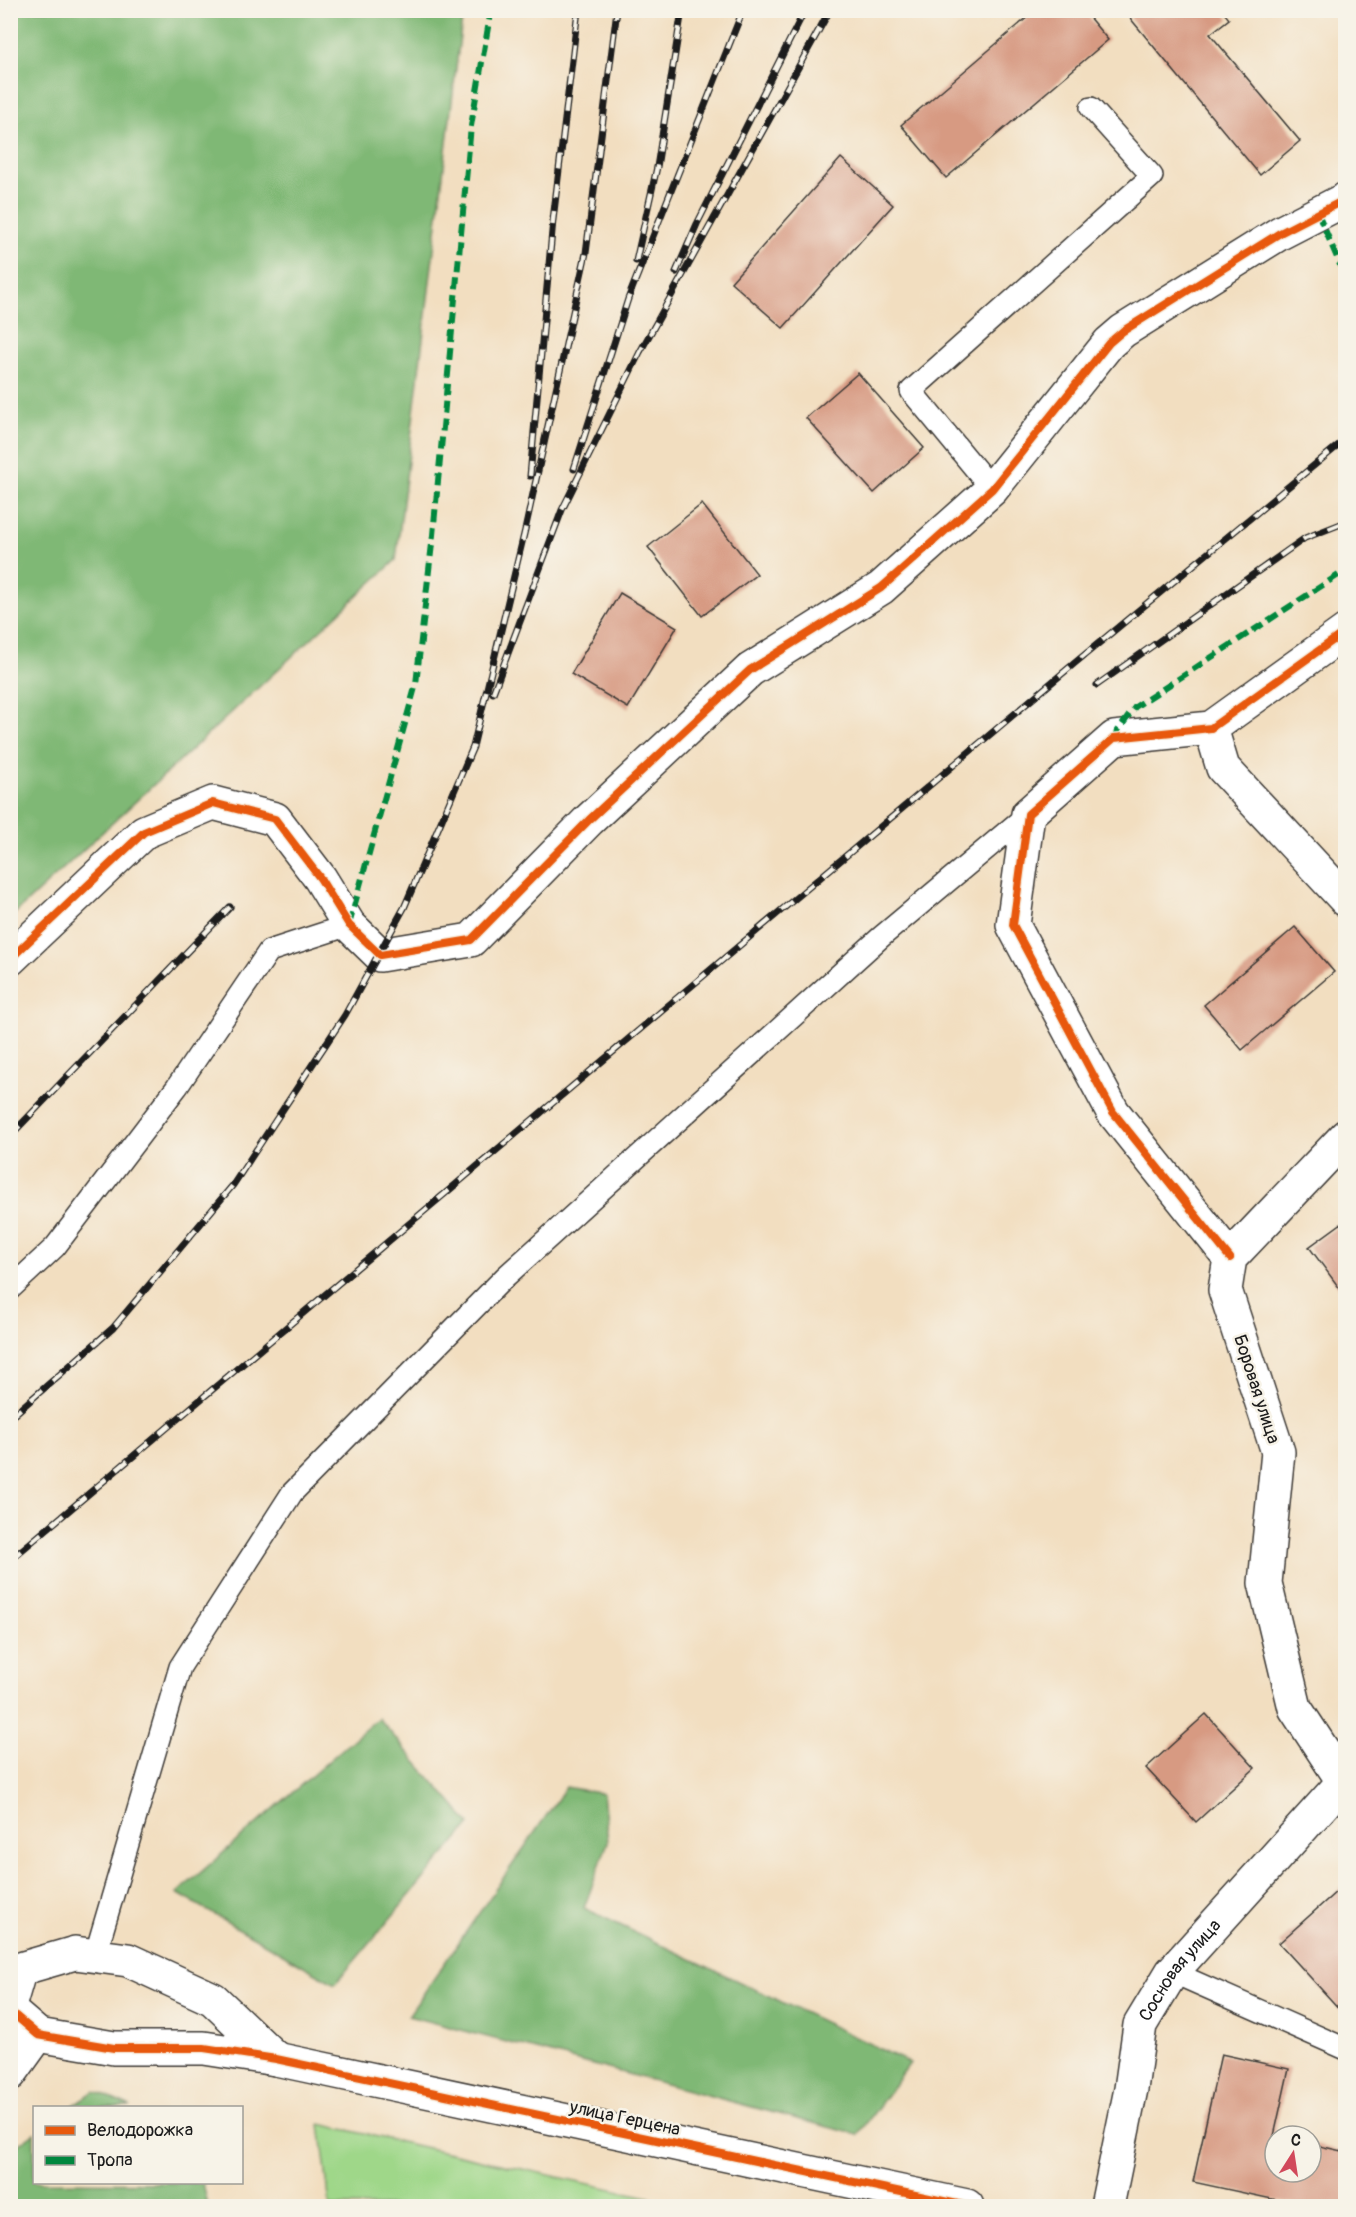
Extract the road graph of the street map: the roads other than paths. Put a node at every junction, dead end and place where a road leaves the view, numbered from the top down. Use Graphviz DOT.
graph roads {
  1 [pos="1091,108"];
  2 [pos="1346,199"];
  3 [pos="992,489"];
  4 [pos="1346,631"];
  5 [pos="1211,728"];
  6 [pos="1028,814"];
  7 [pos="1346,900"];
  8 [pos="349,925"];
  9 [pos="10,959"];
  10 [pos="1346,1136"];
  11 [pos="1230,1258"];
  12 [pos="10,1289"];
  13 [pos="1344,1780"];
  14 [pos="95,1956"];
  15 [pos="1172,1972"];
  16 [pos="10,2003"];
  17 [pos="10,2011"];
  18 [pos="38,2035"];
  19 [pos="1341,2042"];
  20 [pos="276,2059"];
  21 [pos="10,2074"];
  22 [pos="967,2206"];
  23 [pos="1107,2206"];
  1 -- 3 [label="lane"];
  2 -- 3 [label="street"];
  3 -- 8 [label="street"];
  4 -- 5 [label="street"];
  5 -- 6 [label="street"];
  5 -- 7 [label="street"];
  6 -- 11 [label="street"];
  6 -- 14 [label="lane"];
  8 -- 9 [label="street"];
  8 -- 12 [label="lane"];
  10 -- 11 [label="street"];
  11 -- 13 [label="street, Боровая улица"];
  13 -- 15 [label="street, Сосновая улица"];
  14 -- 16 [label="street"];
  14 -- 20 [label="street"];
  15 -- 19 [label="lane"];
  15 -- 23 [label="street, Сосновая улица"];
  17 -- 18 [label="street"];
  18 -- 20 [label="street, улица Герцена"];
  18 -- 21 [label="street"];
  20 -- 22 [label="street, улица Герцена"];
}
